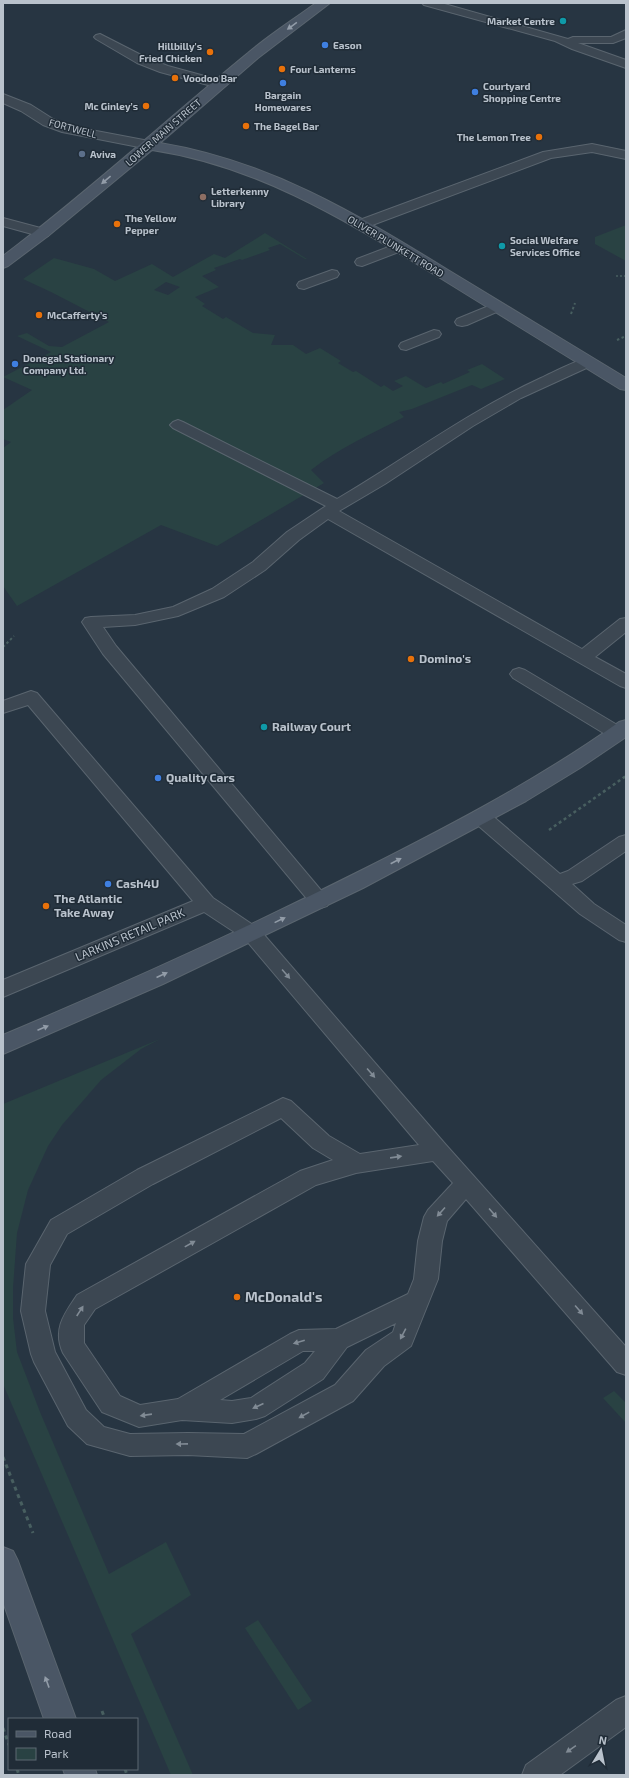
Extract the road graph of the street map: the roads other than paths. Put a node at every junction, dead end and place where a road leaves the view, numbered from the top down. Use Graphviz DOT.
graph roads {
  1 [pos="324,3"];
  2 [pos="428,3"];
  3 [pos="626,33"];
  4 [pos="100,37"];
  5 [pos="559,39"];
  6 [pos="626,64"];
  7 [pos="219,84"];
  8 [pos="3,98"];
  9 [pos="149,145"];
  10 [pos="626,155"];
  11 [pos="481,164"];
  12 [pos="498,174"];
  13 [pos="3,222"];
  14 [pos="362,224"];
  15 [pos="43,233"];
  16 [pos="399,247"];
  17 [pos="362,262"];
  18 [pos="3,263"];
  19 [pos="332,274"];
  20 [pos="304,285"];
  21 [pos="496,307"];
  22 [pos="462,322"];
  23 [pos="434,334"];
  24 [pos="406,346"];
  25 [pos="588,362"];
  26 [pos="626,385"];
  27 [pos="178,425"];
  28 [pos="333,509"];
  29 [pos="626,623"];
  30 [pos="582,658"];
  31 [pos="519,674"];
  32 [pos="626,682"];
  33 [pos="3,707"];
  34 [pos="622,730"];
  35 [pos="481,817"];
  36 [pos="626,842"];
  37 [pos="557,882"];
  38 [pos="320,901"];
  39 [pos="206,903"];
  40 [pos="252,934"];
  41 [pos="626,935"];
  42 [pos="3,989"];
  43 [pos="3,1045"];
  44 [pos="438,1151"];
  45 [pos="357,1163"];
  46 [pos="467,1183"];
  47 [pos="417,1301"];
  48 [pos="338,1340"];
  49 [pos="624,1362"];
  50 [pos="182,1409"];
  51 [pos="3,1562"];
  52 [pos="626,1710"];
  53 [pos="60,1718"];
  54 [pos="536,1775"];
  1 -- 7 [label="street, LOWER MAIN STREET, one-way"];
  2 -- 5 [label="lane"];
  3 -- 5 [label="lane"];
  4 -- 7 [label="lane"];
  5 -- 6 [label="lane"];
  7 -- 9 [label="street, LOWER MAIN STREET"];
  8 -- 9 [label="street, FORTWELL"];
  9 -- 14 [label="street, OLIVER PLUNKETT ROAD"];
  9 -- 15 [label="street, LOWER MAIN STREET, one-way"];
  10 -- 12 [label="lane"];
  11 -- 12 [label="lane"];
  12 -- 14 [label="lane"];
  13 -- 15 [label="lane"];
  14 -- 16 [label="street, OLIVER PLUNKETT ROAD"];
  15 -- 18 [label="street, LOWER MAIN STREET"];
  16 -- 17 [label="lane"];
  16 -- 21 [label="street, OLIVER PLUNKETT ROAD"];
  19 -- 20 [label="lane"];
  21 -- 22 [label="lane"];
  21 -- 25 [label="street, OLIVER PLUNKETT ROAD"];
  23 -- 24 [label="lane"];
  25 -- 26 [label="street, OLIVER PLUNKETT ROAD"];
  25 -- 28 [label="lane"];
  27 -- 28 [label="lane"];
  28 -- 30 [label="lane"];
  28 -- 38 [label="lane"];
  29 -- 30 [label="lane"];
  30 -- 32 [label="lane"];
  31 -- 34 [label="lane"];
  33 -- 39 [label="lane"];
  34 -- 35 [label="street"];
  35 -- 37 [label="lane"];
  38 -- 35 [label="street, one-way"];
  36 -- 37 [label="lane"];
  37 -- 41 [label="lane"];
  40 -- 38 [label="street, one-way"];
  39 -- 40 [label="lane"];
  39 -- 42 [label="lane, LARKINS RETAIL PARK"];
  43 -- 40 [label="street, one-way"];
  40 -- 44 [label="lane, one-way"];
  45 -- 44 [label="lane, one-way"];
  44 -- 46 [label="lane"];
  47 -- 45 [label="lane, one-way"];
  50 -- 45 [label="lane, one-way"];
  46 -- 47 [label="lane, one-way"];
  46 -- 49 [label="lane, one-way"];
  47 -- 48 [label="lane"];
  48 -- 50 [label="lane, one-way"];
  48 -- 50 [label="lane, one-way"];
  53 -- 51 [label="street, one-way"];
  52 -- 54 [label="lane, one-way"];
}
